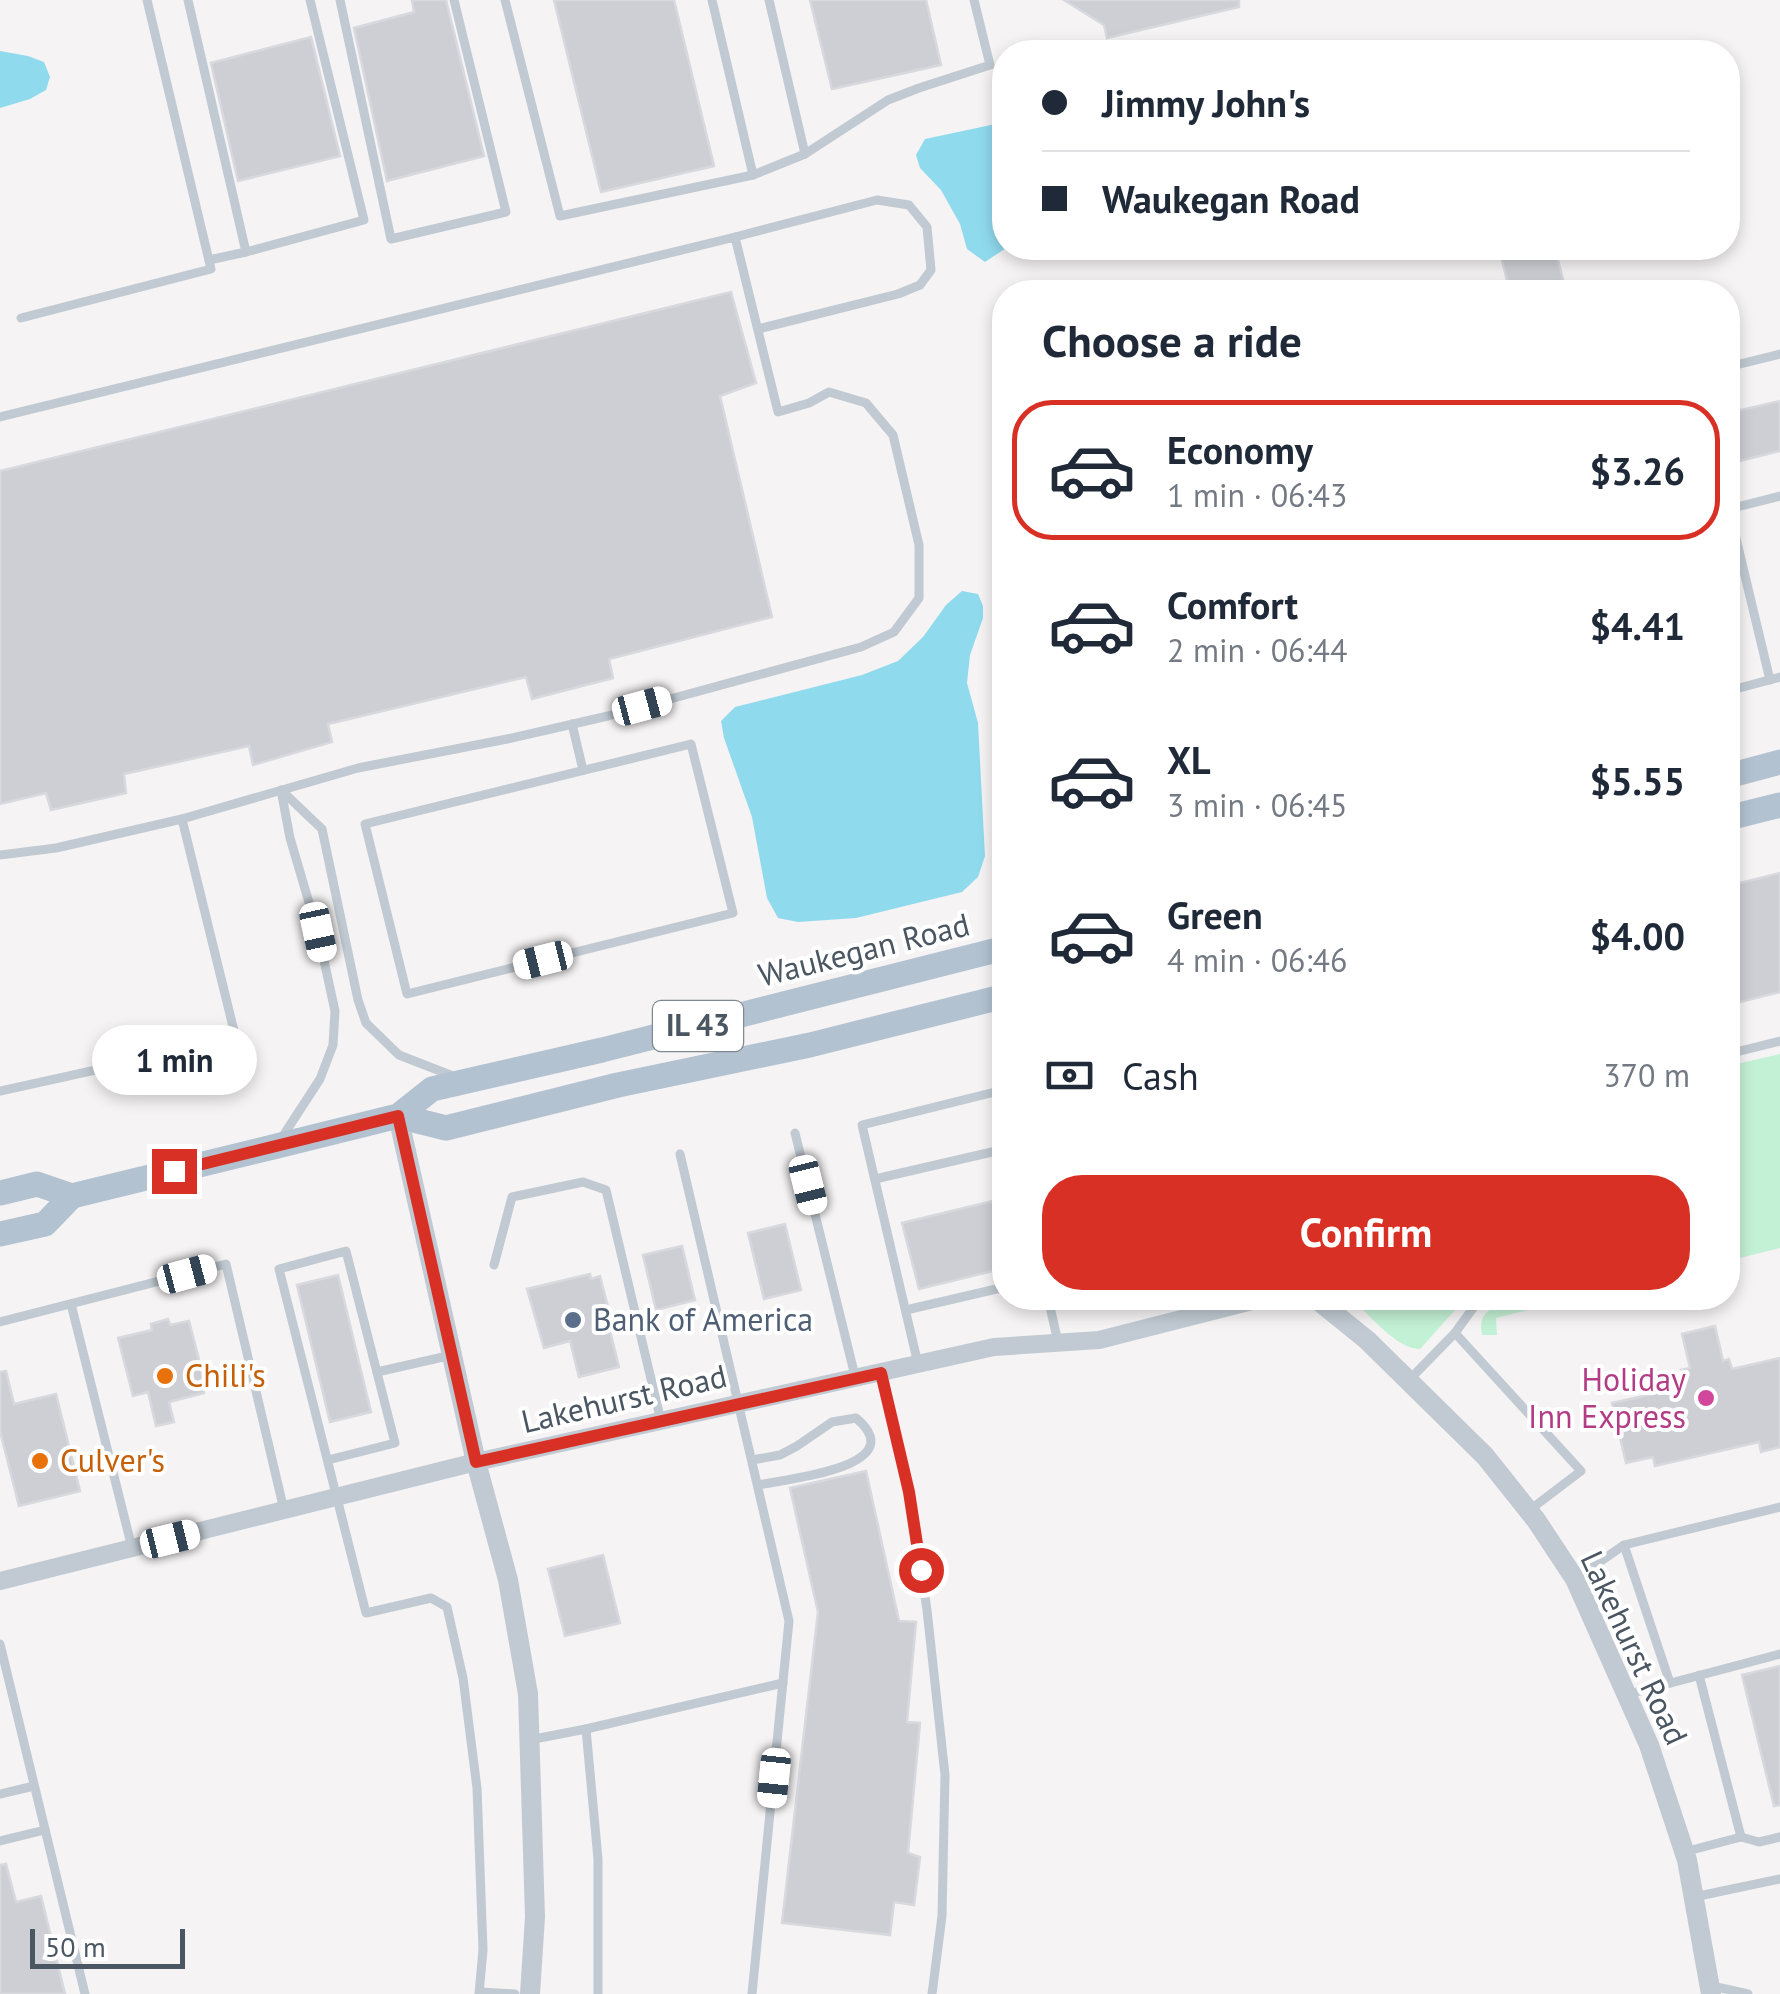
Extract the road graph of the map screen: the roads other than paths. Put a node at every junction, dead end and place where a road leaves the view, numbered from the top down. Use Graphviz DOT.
graph roads {
  1 [pos="147,0"];
  2 [pos="188,0"];
  3 [pos="310,0"];
  4 [pos="340,0"];
  5 [pos="454,0"];
  6 [pos="505,0"];
  7 [pos="712,0"];
  8 [pos="769,0"];
  9 [pos="974,0"];
  10 [pos="805,154"];
  11 [pos="753,175"];
  12 [pos="735,237"];
  13 [pos="246,252"];
  14 [pos="209,260"];
  15 [pos="22,318"];
  16 [pos="758,329"];
  17 [pos="1780,354"];
  18 [pos="1740,364"];
  19 [pos="0,417"];
  20 [pos="1780,496"];
  21 [pos="1740,505"];
  22 [pos="1740,549"];
  23 [pos="1775,678"];
  24 [pos="1740,688"];
  25 [pos="572,724"];
  26 [pos="1780,762"];
  27 [pos="583,770"];
  28 [pos="1740,773"];
  29 [pos="282,790"];
  30 [pos="1780,805"];
  31 [pos="1740,815"];
  32 [pos="182,818"];
  33 [pos="0,856"];
  34 [pos="992,951"];
  35 [pos="992,999"];
  36 [pos="1780,1041"];
  37 [pos="1740,1051"];
  38 [pos="465,1080"];
  39 [pos="0,1091"];
  40 [pos="992,1092"];
  41 [pos="398,1116"];
  42 [pos="795,1134"];
  43 [pos="277,1146"];
  44 [pos="992,1153"];
  45 [pos="680,1154"];
  46 [pos="875,1180"];
  47 [pos="0,1192"];
  48 [pos="72,1196"];
  49 [pos="0,1234"];
  50 [pos="494,1265"];
  51 [pos="992,1290"];
  52 [pos="71,1304"];
  53 [pos="906,1310"];
  54 [pos="1051,1310"];
  55 [pos="1217,1310"];
  56 [pos="1330,1310"];
  57 [pos="1472,1310"];
  58 [pos="0,1322"];
  59 [pos="1455,1333"];
  60 [pos="1058,1342"];
  61 [pos="452,1355"];
  62 [pos="918,1364"];
  63 [pos="377,1372"];
  64 [pos="881,1373"];
  65 [pos="856,1379"];
  66 [pos="1408,1380"];
  67 [pos="738,1404"];
  68 [pos="662,1421"];
  69 [pos="328,1460"];
  70 [pos="752,1460"];
  71 [pos="476,1462"];
  72 [pos="758,1485"];
  73 [pos="337,1497"];
  74 [pos="1780,1507"];
  75 [pos="284,1510"];
  76 [pos="1528,1511"];
  77 [pos="1624,1545"];
  78 [pos="132,1548"];
  79 [pos="1574,1579"];
  80 [pos="0,1581"];
  81 [pos="0,1644"];
  82 [pos="1780,1654"];
  83 [pos="1699,1675"];
  84 [pos="1670,1683"];
  85 [pos="783,1684"];
  86 [pos="1626,1694"];
  87 [pos="586,1730"];
  88 [pos="529,1740"];
  89 [pos="34,1786"];
  90 [pos="0,1794"];
  91 [pos="45,1830"];
  92 [pos="1741,1836"];
  93 [pos="1780,1837"];
  94 [pos="0,1841"];
  95 [pos="1684,1852"];
  96 [pos="1780,1879"];
  97 [pos="1694,1897"];
  98 [pos="1710,1990"];
  99 [pos="480,1993"];
  100 [pos="85,1994"];
  101 [pos="515,1994"];
  102 [pos="530,1994"];
  103 [pos="598,1994"];
  104 [pos="752,1994"];
  105 [pos="932,1994"];
  106 [pos="1748,1994"];
  1 -- 14 [label="lane"];
  2 -- 13 [label="lane"];
  3 -- 13 [label="lane"];
  4 -- 5 [label="lane"];
  6 -- 11 [label="lane"];
  7 -- 11 [label="lane"];
  8 -- 10 [label="lane"];
  9 -- 10 [label="lane"];
  10 -- 11 [label="lane"];
  12 -- 16 [label="lane"];
  12 -- 16 [label="lane"];
  12 -- 19 [label="lane"];
  13 -- 14 [label="lane"];
  14 -- 15 [label="lane"];
  16 -- 25 [label="lane"];
  17 -- 18 [label="lane"];
  20 -- 21 [label="lane"];
  22 -- 23 [label="lane"];
  23 -- 24 [label="lane"];
  25 -- 27 [label="lane"];
  25 -- 29 [label="lane"];
  26 -- 28 [label="main road"];
  27 -- 27 [label="lane"];
  29 -- 32 [label="lane"];
  29 -- 38 [label="lane"];
  29 -- 43 [label="lane"];
  30 -- 31 [label="main road"];
  32 -- 33 [label="lane"];
  32 -- 39 [label="lane"];
  34 -- 38 [label="main road, Waukegan Road / IL 43"];
  35 -- 41 [label="main road, Waukegan Road / IL 43"];
  36 -- 37 [label="lane"];
  38 -- 41 [label="main road, Waukegan Road / IL 43"];
  40 -- 46 [label="lane"];
  41 -- 43 [label="main road, Waukegan Road / IL 43"];
  41 -- 61 [label="street"];
  42 -- 65 [label="lane"];
  43 -- 48 [label="main road, Waukegan Road / IL 43"];
  44 -- 46 [label="lane"];
  45 -- 67 [label="lane"];
  46 -- 53 [label="lane"];
  47 -- 48 [label="main road, Waukegan Road / IL 43"];
  48 -- 49 [label="main road, Waukegan Road"];
  50 -- 68 [label="lane"];
  51 -- 53 [label="lane"];
  52 -- 58 [label="lane"];
  52 -- 75 [label="lane"];
  52 -- 78 [label="lane"];
  53 -- 62 [label="lane"];
  54 -- 60 [label="lane"];
  55 -- 60 [label="street, Lakehurst Road"];
  56 -- 66 [label="street, Lakehurst Road"];
  57 -- 59 [label="lane"];
  59 -- 66 [label="lane"];
  59 -- 76 [label="lane"];
  60 -- 62 [label="street, Lakehurst Road"];
  61 -- 63 [label="lane"];
  61 -- 71 [label="street"];
  62 -- 64 [label="street, Lakehurst Road"];
  63 -- 69 [label="lane"];
  63 -- 69 [label="lane"];
  64 -- 65 [label="street, Lakehurst Road"];
  64 -- 105 [label="lane"];
  65 -- 67 [label="street, Lakehurst Road"];
  66 -- 76 [label="street, Lakehurst Road"];
  67 -- 68 [label="street, Lakehurst Road"];
  67 -- 70 [label="lane"];
  68 -- 71 [label="street, Lakehurst Road"];
  69 -- 73 [label="lane"];
  70 -- 72 [label="lane"];
  70 -- 72 [label="lane"];
  71 -- 73 [label="street, Lakehurst Road"];
  71 -- 88 [label="street"];
  72 -- 85 [label="lane"];
  73 -- 75 [label="street, Lakehurst Road"];
  73 -- 99 [label="lane"];
  74 -- 77 [label="lane"];
  75 -- 78 [label="street, Lakehurst Road"];
  76 -- 79 [label="street, Lakehurst Road"];
  77 -- 79 [label="lane"];
  77 -- 84 [label="lane"];
  78 -- 80 [label="street, Lakehurst Road"];
  79 -- 86 [label="street, Lakehurst Road"];
  81 -- 89 [label="lane"];
  82 -- 83 [label="lane"];
  83 -- 84 [label="lane"];
  83 -- 92 [label="lane"];
  84 -- 86 [label="lane"];
  85 -- 87 [label="lane"];
  85 -- 104 [label="lane"];
  86 -- 95 [label="street, Lakehurst Road"];
  87 -- 88 [label="lane"];
  87 -- 103 [label="lane"];
  88 -- 102 [label="street"];
  89 -- 90 [label="lane"];
  89 -- 91 [label="lane"];
  91 -- 94 [label="lane"];
  91 -- 100 [label="lane"];
  92 -- 93 [label="lane"];
  92 -- 95 [label="lane"];
  95 -- 97 [label="street, Lakehurst Road"];
  96 -- 97 [label="lane"];
  97 -- 98 [label="street, Lakehurst Road"];
  98 -- 106 [label="lane"];
  99 -- 101 [label="lane"];
}
